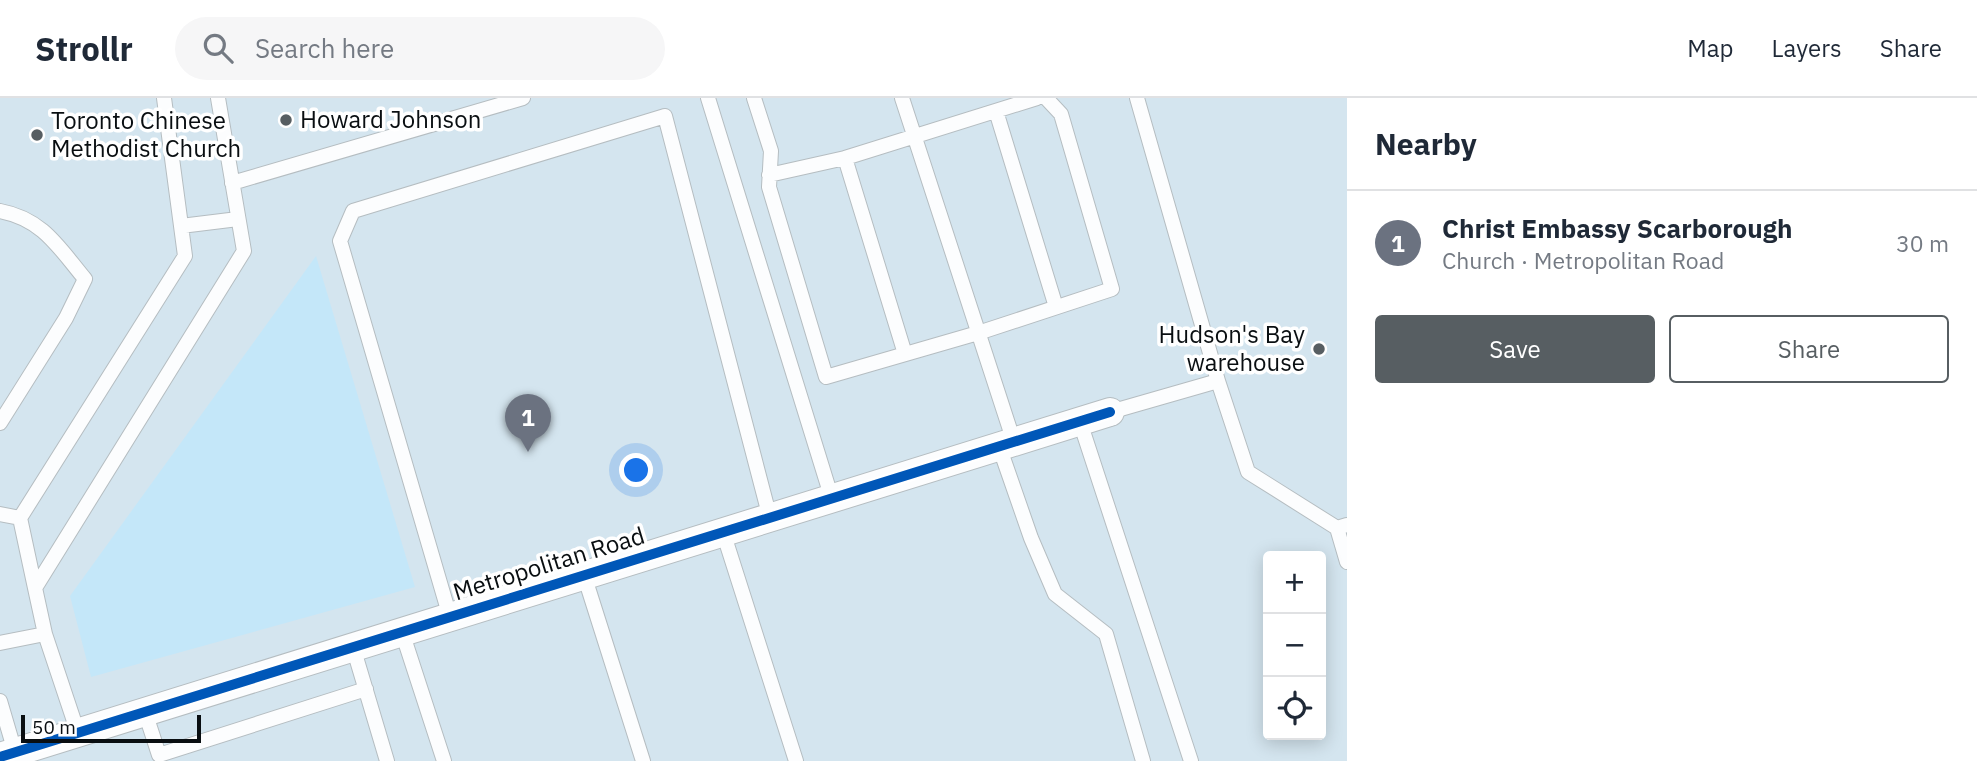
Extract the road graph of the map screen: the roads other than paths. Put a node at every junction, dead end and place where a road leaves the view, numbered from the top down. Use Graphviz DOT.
graph roads {
  1 [pos="164,98"];
  2 [pos="218,98"];
  3 [pos="523,98"];
  4 [pos="708,98"];
  5 [pos="754,98"];
  6 [pos="902,98"];
  7 [pos="1037,98"];
  8 [pos="1046,98"];
  9 [pos="1137,98"];
  10 [pos="996,111"];
  11 [pos="915,136"];
  12 [pos="845,158"];
  13 [pos="769,176"];
  14 [pos="232,183"];
  15 [pos="0,211"];
  16 [pos="238,219"];
  17 [pos="181,226"];
  18 [pos="1056,307"];
  19 [pos="978,333"];
  20 [pos="905,354"];
  21 [pos="1218,381"];
  22 [pos="1110,412"];
  23 [pos="1080,422"];
  24 [pos="0,423"];
  25 [pos="1007,444"];
  26 [pos="832,499"];
  27 [pos="0,514"];
  28 [pos="20,518"];
  29 [pos="770,518"];
  30 [pos="1342,527"];
  31 [pos="723,532"];
  32 [pos="1347,562"];
  33 [pos="584,575"];
  34 [pos="36,588"];
  35 [pos="450,617"];
  36 [pos="402,632"];
  37 [pos="45,634"];
  38 [pos="0,642"];
  39 [pos="353,647"];
  40 [pos="366,689"];
  41 [pos="0,701"];
  42 [pos="145,712"];
  43 [pos="78,733"];
  44 [pos="8,754"];
  45 [pos="387,761"];
  46 [pos="443,761"];
  47 [pos="643,761"];
  48 [pos="796,761"];
  49 [pos="1143,761"];
  50 [pos="1191,761"];
  1 -- 17 [label="lane"];
  2 -- 14 [label="lane"];
  3 -- 14 [label="lane"];
  4 -- 26 [label="lane"];
  5 -- 13 [label="lane"];
  6 -- 11 [label="lane"];
  7 -- 10 [label="lane"];
  8 -- 18 [label="lane"];
  9 -- 21 [label="lane"];
  10 -- 11 [label="lane"];
  10 -- 18 [label="lane"];
  11 -- 12 [label="lane"];
  11 -- 19 [label="lane"];
  12 -- 13 [label="lane"];
  12 -- 20 [label="lane"];
  13 -- 20 [label="lane"];
  14 -- 16 [label="lane"];
  15 -- 24 [label="lane"];
  16 -- 17 [label="lane"];
  16 -- 34 [label="lane"];
  17 -- 28 [label="lane"];
  18 -- 19 [label="lane"];
  19 -- 20 [label="lane"];
  19 -- 25 [label="lane"];
  21 -- 22 [label="lane"];
  21 -- 30 [label="lane"];
  22 -- 23 [label="street, Metropolitan Road"];
  23 -- 25 [label="street, Metropolitan Road"];
  23 -- 50 [label="lane"];
  25 -- 26 [label="street, Metropolitan Road"];
  25 -- 49 [label="lane"];
  26 -- 29 [label="street, Metropolitan Road"];
  27 -- 28 [label="lane"];
  28 -- 34 [label="lane"];
  29 -- 31 [label="street, Metropolitan Road"];
  29 -- 35 [label="lane"];
  30 -- 32 [label="lane"];
  31 -- 33 [label="street, Metropolitan Road"];
  31 -- 48 [label="lane"];
  33 -- 35 [label="street, Metropolitan Road"];
  33 -- 47 [label="lane"];
  34 -- 37 [label="lane"];
  35 -- 36 [label="street, Metropolitan Road"];
  36 -- 39 [label="street, Metropolitan Road"];
  36 -- 46 [label="lane"];
  37 -- 38 [label="lane"];
  37 -- 43 [label="lane"];
  39 -- 40 [label="lane"];
  39 -- 42 [label="street, Metropolitan Road"];
  40 -- 42 [label="lane"];
  40 -- 45 [label="lane"];
  41 -- 44 [label="lane"];
  42 -- 43 [label="street, Metropolitan Road"];
  43 -- 44 [label="street, Metropolitan Road"];
}
